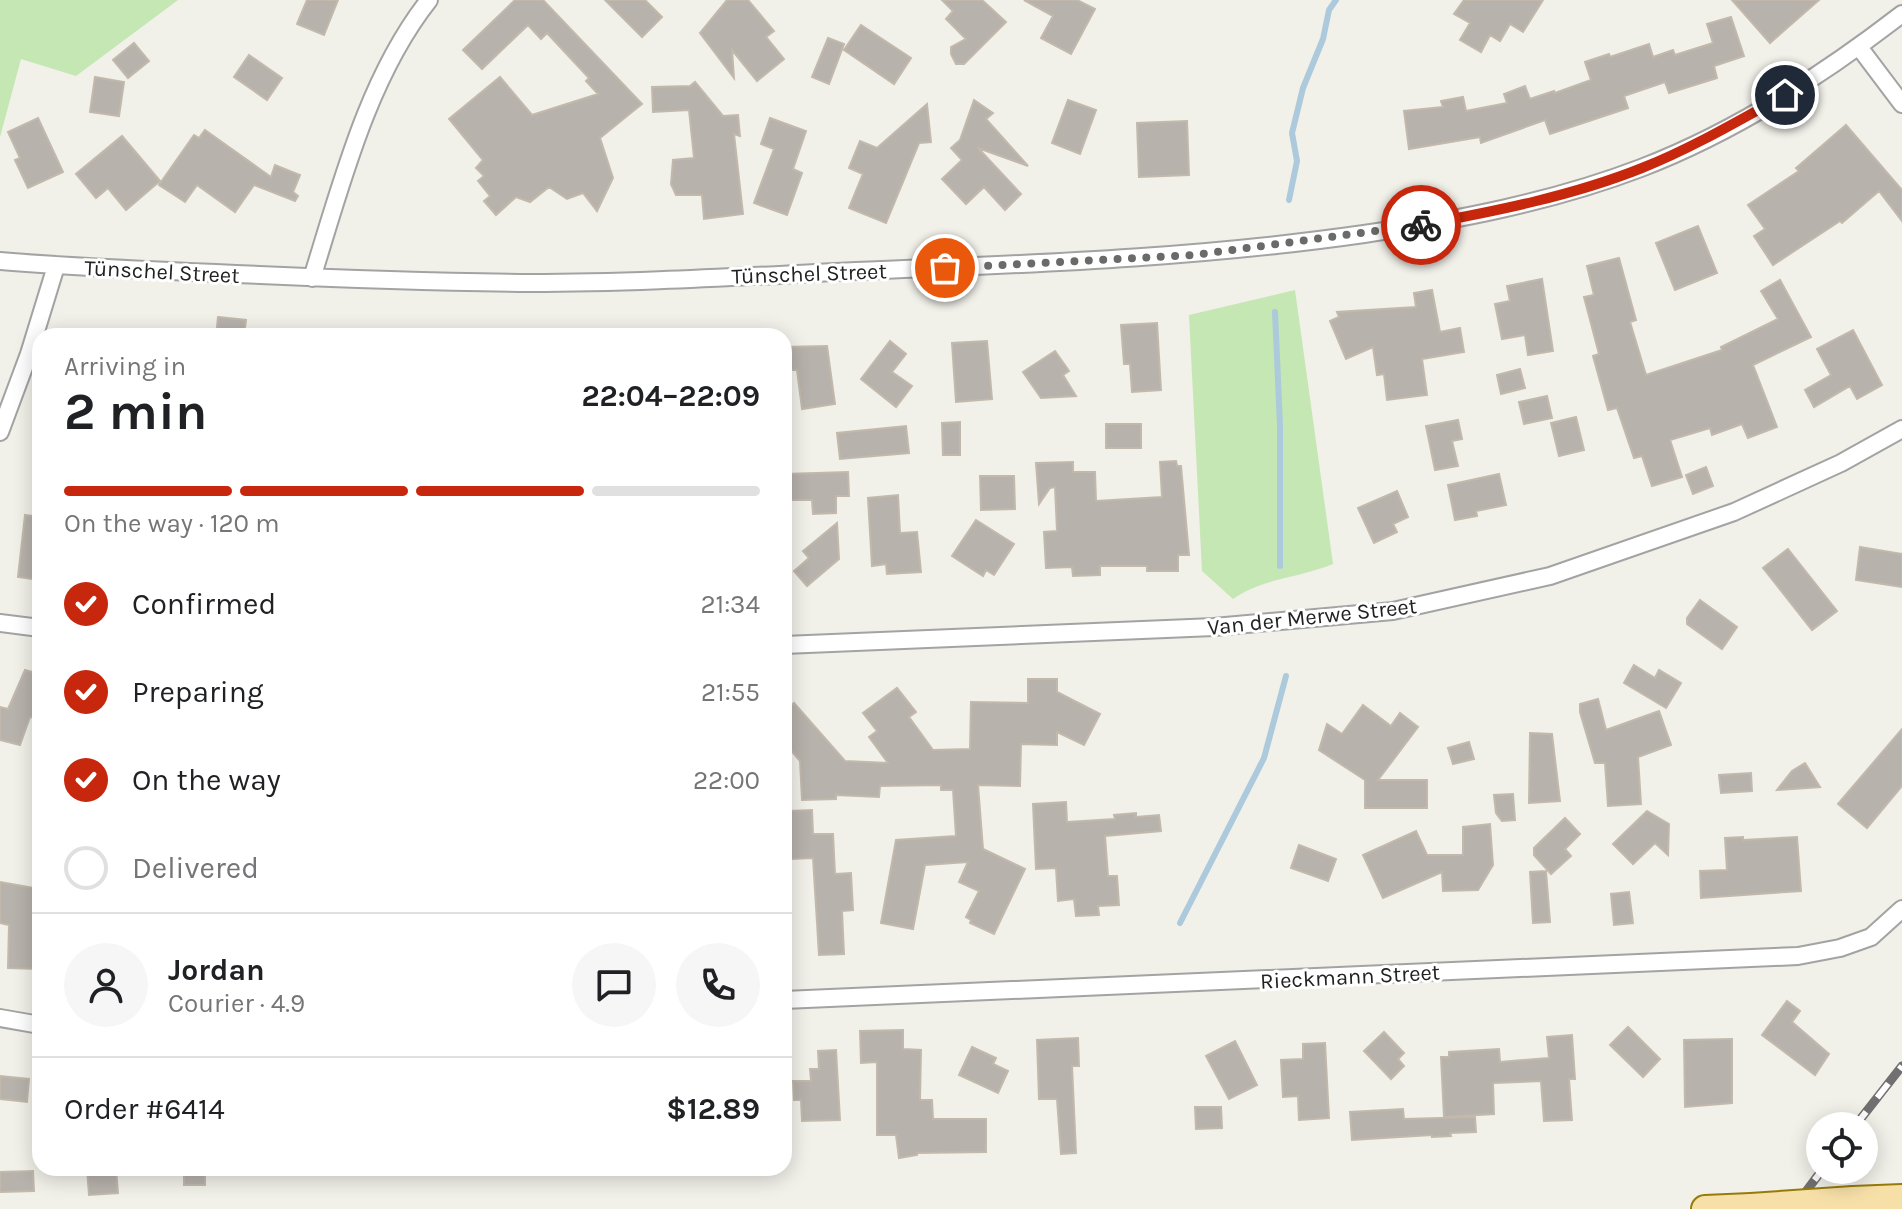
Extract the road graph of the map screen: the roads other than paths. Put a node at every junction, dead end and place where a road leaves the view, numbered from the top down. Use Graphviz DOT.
graph roads {
  1 [pos="429,0"];
  2 [pos="1902,14"];
  3 [pos="1859,47"];
  4 [pos="1902,104"];
  5 [pos="0,261"];
  6 [pos="56,266"];
  7 [pos="312,278"];
  8 [pos="37,328"];
  9 [pos="32,344"];
  10 [pos="1902,429"];
  11 [pos="0,432"];
  12 [pos="0,623"];
  13 [pos="32,627"];
  14 [pos="792,645"];
  15 [pos="1902,909"];
  16 [pos="792,1000"];
  17 [pos="0,1018"];
  18 [pos="32,1024"];
  19 [pos="1902,1198"];
  20 [pos="1705,1209"];
  1 -- 7 [label="street"];
  2 -- 3 [label="street, Tünschel Street"];
  3 -- 4 [label="street"];
  3 -- 7 [label="street, Tünschel Street"];
  5 -- 6 [label="street, Tünschel Street"];
  6 -- 7 [label="street, Tünschel Street"];
  6 -- 8 [label="street"];
  9 -- 11 [label="street"];
  10 -- 14 [label="street, Van der Merwe Street"];
  12 -- 13 [label="street"];
  15 -- 16 [label="street, Rieckmann Street"];
  17 -- 18 [label="street"];
  19 -- 20 [label="main road, bridge"];
}
